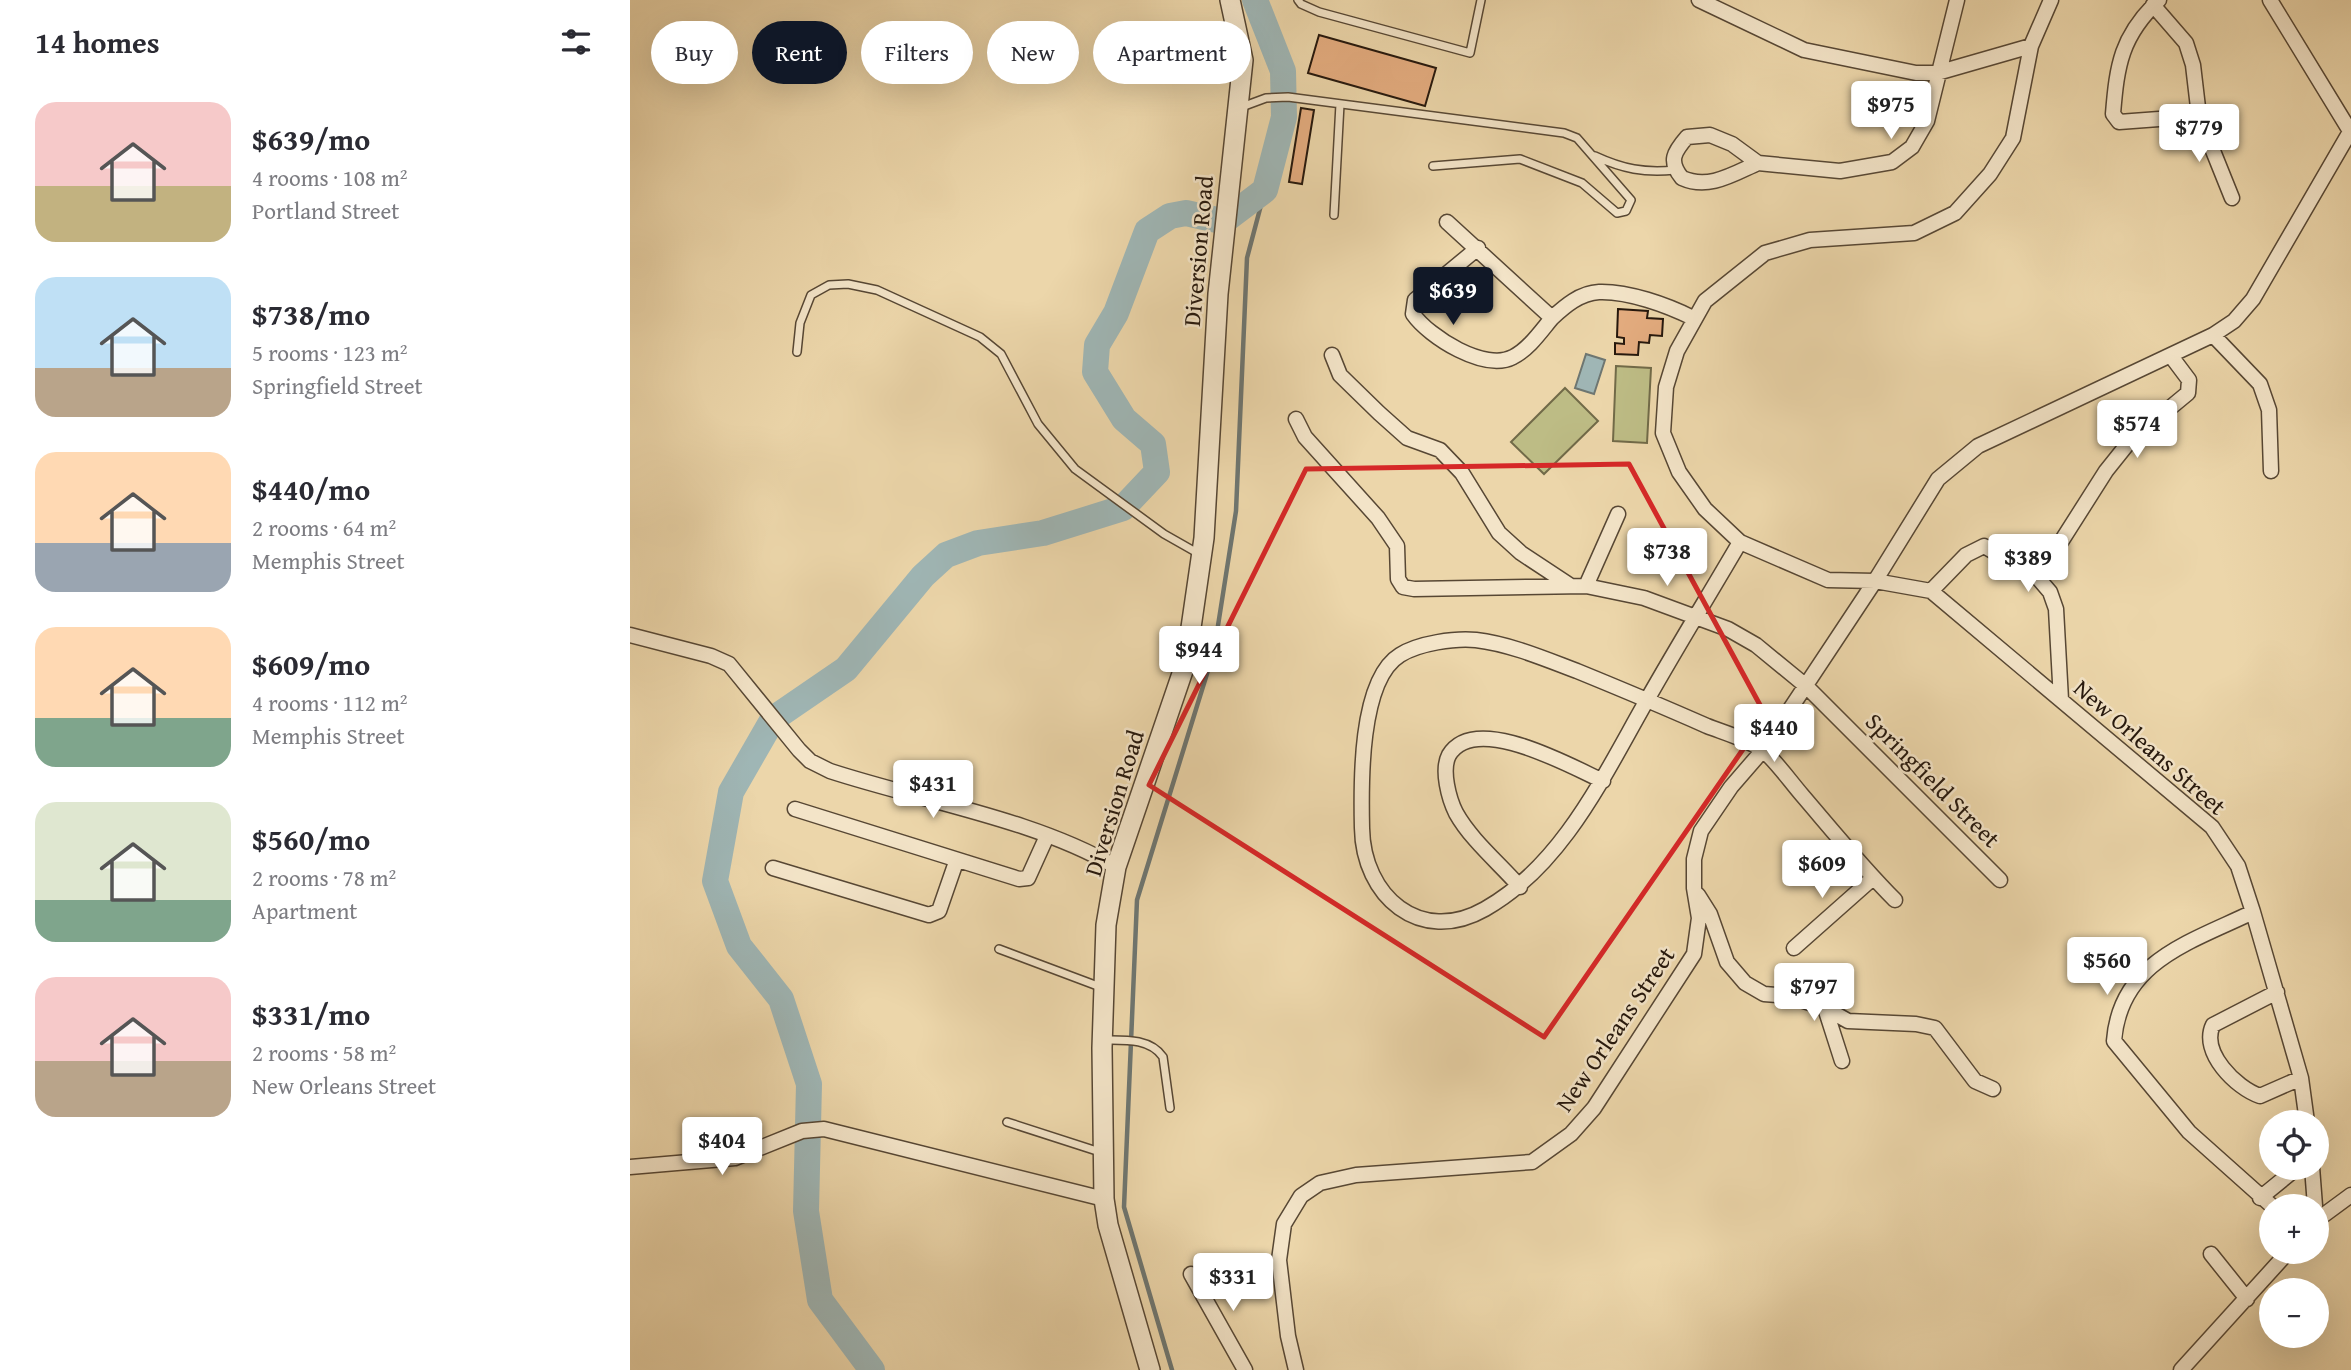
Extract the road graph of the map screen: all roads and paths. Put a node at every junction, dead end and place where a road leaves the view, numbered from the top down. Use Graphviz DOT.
graph roads {
  1 [pos="1230,0"];
  2 [pos="1298,0"];
  3 [pos="1480,0"];
  4 [pos="1699,0"];
  5 [pos="1957,0"];
  6 [pos="2051,0"];
  7 [pos="2270,0"];
  8 [pos="2156,3"];
  9 [pos="2031,46"];
  10 [pos="1937,73"];
  11 [pos="1340,104"];
  12 [pos="1238,108"];
  13 [pos="2199,116"];
  14 [pos="2351,131"];
  15 [pos="1592,155"];
  16 [pos="1758,163"];
  17 [pos="1433,166"];
  18 [pos="1675,170"];
  19 [pos="2232,198"];
  20 [pos="1335,215"];
  21 [pos="1447,222"];
  22 [pos="1478,248"];
  23 [pos="1552,318"];
  24 [pos="1693,318"];
  25 [pos="2213,335"];
  26 [pos="797,352"];
  27 [pos="1332,355"];
  28 [pos="2171,356"];
  29 [pos="1296,419"];
  30 [pos="2271,471"];
  31 [pos="1618,514"];
  32 [pos="1740,542"];
  33 [pos="1202,555"];
  34 [pos="2038,578"];
  35 [pos="1875,581"];
  36 [pos="1571,586"];
  37 [pos="1586,586"];
  38 [pos="1931,591"];
  39 [pos="1697,617"];
  40 [pos="630,635"];
  41 [pos="1806,685"];
  42 [pos="1647,699"];
  43 [pos="2060,700"];
  44 [pos="1763,750"];
  45 [pos="1603,781"];
  46 [pos="795,809"];
  47 [pos="1047,836"];
  48 [pos="956,862"];
  49 [pos="1116,867"];
  50 [pos="773,868"];
  51 [pos="1873,878"];
  52 [pos="2000,880"];
  53 [pos="1520,887"];
  54 [pos="1694,888"];
  55 [pos="1895,900"];
  56 [pos="2253,912"];
  57 [pos="1794,948"];
  58 [pos="999,949"];
  59 [pos="1104,988"];
  60 [pos="2277,992"];
  61 [pos="1825,1008"];
  62 [pos="1110,1040"];
  63 [pos="1842,1061"];
  64 [pos="2301,1077"];
  65 [pos="1993,1089"];
  66 [pos="1170,1108"];
  67 [pos="2305,1110"];
  68 [pos="1007,1122"];
  69 [pos="1104,1154"];
  70 [pos="630,1167"];
  71 [pos="2286,1180"];
  72 [pos="2273,1194"];
  73 [pos="2351,1195"];
  74 [pos="2259,1196"];
  75 [pos="1104,1199"];
  76 [pos="2329,1211"];
  77 [pos="2211,1254"];
  78 [pos="2277,1264"];
  79 [pos="1191,1274"];
  80 [pos="2247,1298"];
  81 [pos="1150,1370"];
  82 [pos="1245,1370"];
  83 [pos="1296,1370"];
  84 [pos="2181,1370"];
  1 -- 12 [label="street, Diversion Road"];
  2 -- 3 [label="lane"];
  4 -- 10 [label="street"];
  5 -- 10 [label="street"];
  6 -- 9 [label="street"];
  7 -- 14 [label="street"];
  8 -- 13 [label="street"];
  8 -- 13 [label="street"];
  9 -- 10 [label="street"];
  9 -- 24 [label="street"];
  10 -- 16 [label="street"];
  11 -- 12 [label="lane"];
  11 -- 15 [label="lane"];
  11 -- 20 [label="lane"];
  12 -- 33 [label="street, Diversion Road"];
  13 -- 19 [label="street"];
  14 -- 25 [label="street, New Orleans Street"];
  15 -- 17 [label="lane"];
  15 -- 18 [label="lane"];
  16 -- 18 [label="street"];
  16 -- 18 [label="street"];
  21 -- 22 [label="street"];
  22 -- 23 [label="street"];
  22 -- 23 [label="street"];
  23 -- 24 [label="street"];
  24 -- 32 [label="street"];
  25 -- 28 [label="street, New Orleans Street"];
  25 -- 30 [label="street"];
  26 -- 33 [label="lane"];
  27 -- 36 [label="street"];
  28 -- 34 [label="street"];
  28 -- 35 [label="street, New Orleans Street"];
  29 -- 36 [label="street, Springfield Street"];
  31 -- 37 [label="street"];
  32 -- 35 [label="street"];
  32 -- 39 [label="street"];
  33 -- 49 [label="street, Diversion Road"];
  34 -- 38 [label="street"];
  34 -- 43 [label="street"];
  35 -- 38 [label="street"];
  35 -- 41 [label="street, New Orleans Street"];
  36 -- 37 [label="street, Springfield Street"];
  37 -- 39 [label="street, Springfield Street"];
  38 -- 43 [label="street, New Orleans Street"];
  39 -- 41 [label="street, Springfield Street"];
  39 -- 42 [label="street"];
  40 -- 47 [label="street"];
  41 -- 44 [label="street, New Orleans Street"];
  41 -- 52 [label="street, Springfield Street"];
  42 -- 44 [label="street"];
  42 -- 45 [label="street"];
  42 -- 53 [label="street"];
  43 -- 56 [label="street, New Orleans Street"];
  44 -- 51 [label="street"];
  44 -- 54 [label="street, New Orleans Street"];
  45 -- 53 [label="street"];
  45 -- 53 [label="street"];
  46 -- 48 [label="street"];
  47 -- 48 [label="street"];
  47 -- 49 [label="street"];
  48 -- 50 [label="street"];
  49 -- 59 [label="street, Diversion Road"];
  51 -- 55 [label="street"];
  51 -- 57 [label="street"];
  54 -- 61 [label="street"];
  54 -- 83 [label="street, New Orleans Street"];
  56 -- 60 [label="street, New Orleans Street"];
  56 -- 74 [label="street"];
  58 -- 59 [label="lane"];
  59 -- 62 [label="street, Diversion Road"];
  60 -- 64 [label="street, New Orleans Street"];
  60 -- 64 [label="street"];
  61 -- 63 [label="street"];
  61 -- 65 [label="street"];
  62 -- 66 [label="lane"];
  62 -- 69 [label="street, Diversion Road"];
  64 -- 67 [label="street, New Orleans Street"];
  68 -- 69 [label="lane"];
  69 -- 75 [label="street, Diversion Road"];
  70 -- 75 [label="street"];
  71 -- 72 [label="street"];
  73 -- 76 [label="street"];
  75 -- 81 [label="street, Diversion Road"];
  77 -- 80 [label="street"];
  78 -- 80 [label="street"];
  79 -- 82 [label="street"];
  80 -- 84 [label="street"];
}
